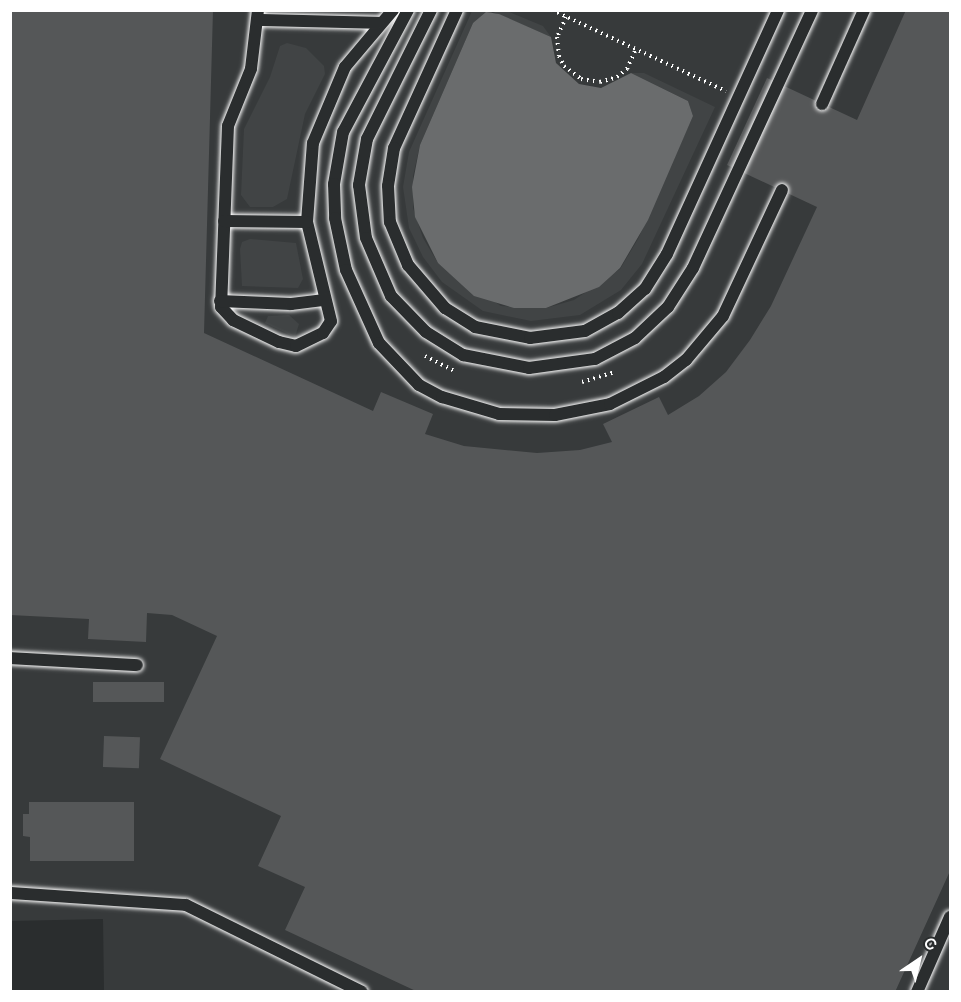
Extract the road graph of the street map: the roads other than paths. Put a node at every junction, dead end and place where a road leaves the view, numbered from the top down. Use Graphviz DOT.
graph roads {
  1 [pos="393,10"];
  2 [pos="408,10"];
  3 [pos="431,10"];
  4 [pos="457,10"];
  5 [pos="778,10"];
  6 [pos="812,10"];
  7 [pos="864,10"];
  8 [pos="258,15"];
  9 [pos="379,23"];
  10 [pos="822,104"];
  11 [pos="782,190"];
  12 [pos="224,221"];
  13 [pos="307,222"];
  14 [pos="325,300"];
  15 [pos="220,301"];
  16 [pos="10,658"];
  17 [pos="136,665"];
  18 [pos="10,893"];
  19 [pos="951,917"];
  20 [pos="362,992"];
  21 [pos="917,992"];
  1 -- 9 [label="lane"];
  2 -- 11 [label="lane"];
  3 -- 6 [label="lane"];
  4 -- 5 [label="lane"];
  7 -- 10 [label="lane"];
  8 -- 9 [label="lane"];
  8 -- 12 [label="lane"];
  9 -- 13 [label="lane"];
  12 -- 13 [label="lane"];
  12 -- 15 [label="lane"];
  13 -- 14 [label="lane"];
  14 -- 15 [label="lane"];
  14 -- 15 [label="lane"];
  16 -- 17 [label="lane"];
  18 -- 20 [label="lane"];
  19 -- 21 [label="lane"];
}
